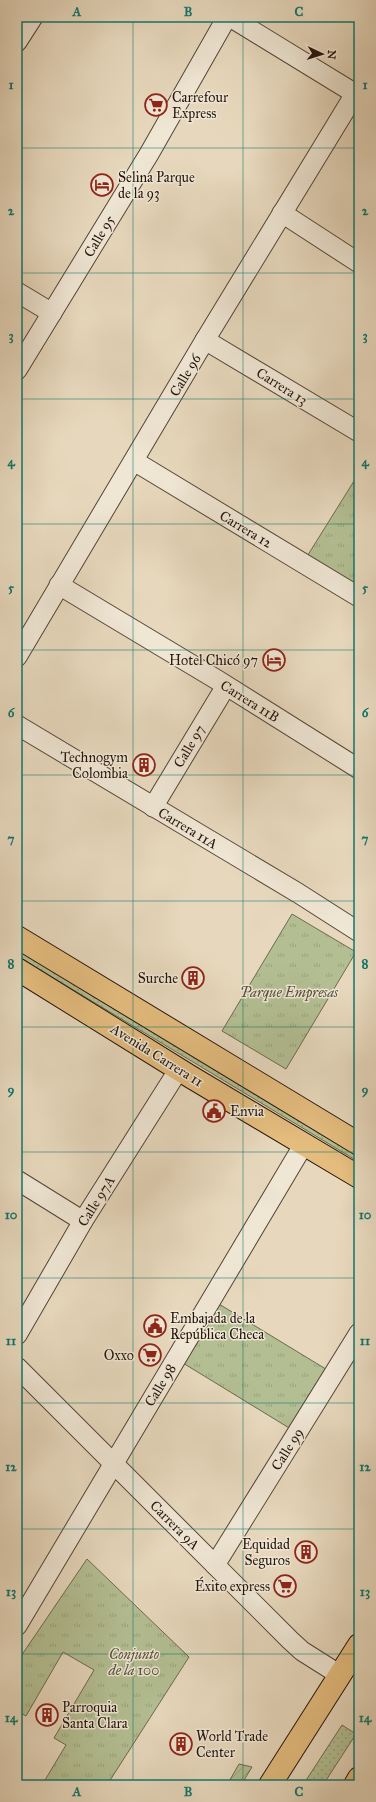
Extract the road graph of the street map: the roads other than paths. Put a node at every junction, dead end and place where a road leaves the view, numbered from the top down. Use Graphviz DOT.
graph roads {
  1 [pos="32,17"];
  2 [pos="227,17"];
  3 [pos="230,17"];
  4 [pos="17,42"];
  5 [pos="357,95"];
  6 [pos="282,213"];
  7 [pos="359,263"];
  8 [pos="17,292"];
  9 [pos="52,313"];
  10 [pos="205,340"];
  11 [pos="17,370"];
  12 [pos="359,432"];
  13 [pos="134,461"];
  14 [pos="59,585"];
  15 [pos="359,597"];
  16 [pos="17,657"];
  17 [pos="226,686"];
  18 [pos="17,725"];
  19 [pos="359,769"];
  20 [pos="153,807"];
  21 [pos="359,932"];
  22 [pos="17,937"];
  23 [pos="17,969"];
  24 [pos="179,1070"];
  25 [pos="304,1144"];
  26 [pos="359,1144"];
  27 [pos="359,1177"];
  28 [pos="17,1180"];
  29 [pos="83,1221"];
  30 [pos="359,1333"];
  31 [pos="17,1335"];
  32 [pos="17,1367"];
  33 [pos="113,1463"];
  34 [pos="215,1565"];
  35 [pos="17,1626"];
  36 [pos="359,1645"];
  37 [pos="340,1675"];
  38 [pos="359,1778"];
  39 [pos="276,1780"];
  40 [pos="354,1785"];
  1 -- 4 [label="street"];
  2 -- 9 [label="street, Calle 95"];
  3 -- 5 [label="street"];
  5 -- 6 [label="street, Calle 96"];
  6 -- 7 [label="street"];
  6 -- 10 [label="street, Calle 96"];
  8 -- 9 [label="street"];
  9 -- 11 [label="street, Calle 95"];
  10 -- 12 [label="street, Carrera 13"];
  10 -- 13 [label="street, Calle 96"];
  13 -- 14 [label="street, Calle 96"];
  13 -- 15 [label="street, Carrera 12"];
  14 -- 16 [label="street, Calle 96"];
  14 -- 17 [label="street, Carrera 11B"];
  17 -- 19 [label="street, Carrera 11B"];
  17 -- 20 [label="street, Calle 97"];
  18 -- 20 [label="street, Carrera 11A"];
  20 -- 21 [label="street, Carrera 11A"];
  22 -- 26 [label="main road, Avenida Carrera 11"];
  23 -- 24 [label="main road, Avenida Carrera 11"];
  24 -- 25 [label="main road, Avenida Carrera 11"];
  24 -- 29 [label="street, Calle 97A"];
  25 -- 27 [label="main road, Avenida Carrera 11"];
  25 -- 33 [label="street, Calle 98"];
  28 -- 29 [label="street"];
  29 -- 31 [label="street, Calle 97A"];
  30 -- 34 [label="street, Calle 99"];
  32 -- 33 [label="street, Carrera 9A"];
  33 -- 34 [label="street, Carrera 9A"];
  33 -- 35 [label="street, Calle 98"];
  34 -- 37 [label="street, Carrera 9A"];
  36 -- 37 [label="main road"];
  37 -- 39 [label="main road"];
  38 -- 40 [label="main road"];
}
